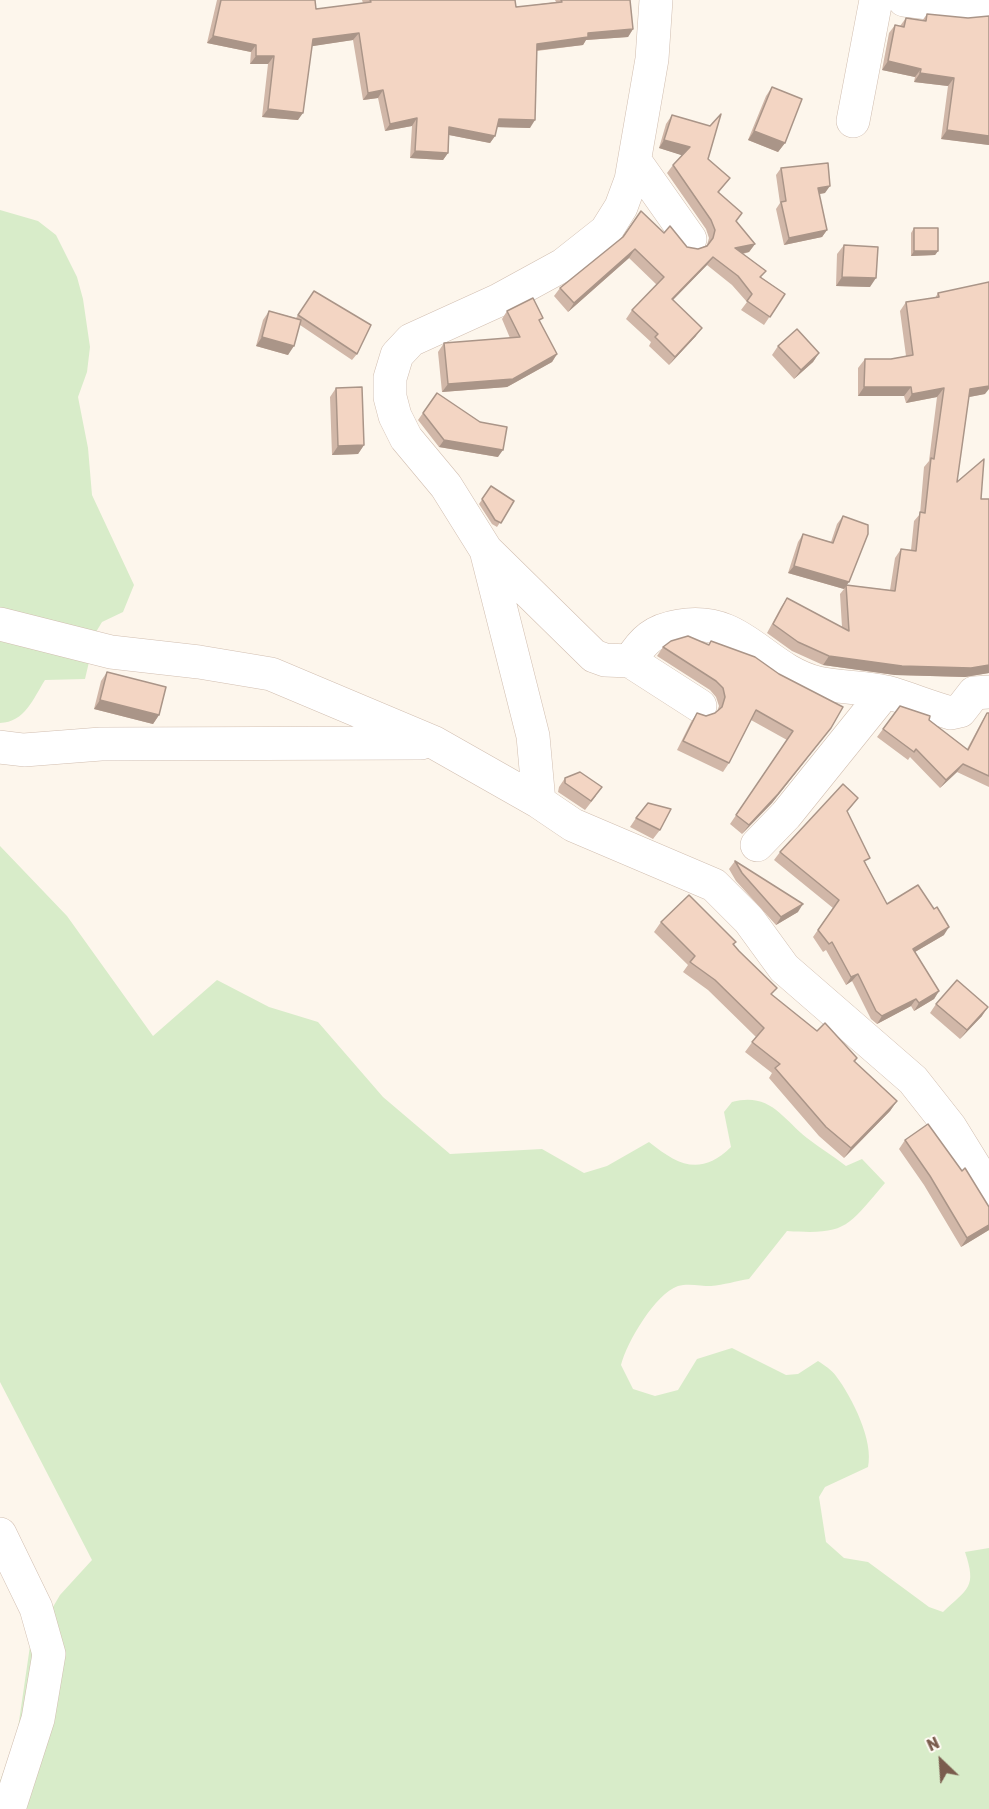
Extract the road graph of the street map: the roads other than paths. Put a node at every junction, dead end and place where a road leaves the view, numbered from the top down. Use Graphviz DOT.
graph roads {
  1 [pos="656,0"];
  2 [pos="876,0"];
  3 [pos="904,0"];
  4 [pos="989,1"];
  5 [pos="853,121"];
  6 [pos="635,161"];
  7 [pos="690,239"];
  8 [pos="486,550"];
  9 [pos="0,624"];
  10 [pos="630,661"];
  11 [pos="885,692"];
  12 [pos="989,692"];
  13 [pos="700,706"];
  14 [pos="435,743"];
  15 [pos="0,747"];
  16 [pos="539,802"];
  17 [pos="758,845"];
  18 [pos="989,1190"];
  19 [pos="0,1534"];
  20 [pos="9,1809"];
  1 -- 6 [label="street"];
  2 -- 5 [label="street"];
  3 -- 4 [label="street"];
  6 -- 7 [label="street"];
  6 -- 8 [label="street"];
  8 -- 10 [label="street"];
  8 -- 16 [label="street"];
  9 -- 14 [label="street"];
  10 -- 11 [label="street"];
  10 -- 13 [label="street"];
  11 -- 12 [label="street"];
  11 -- 17 [label="street"];
  14 -- 15 [label="street"];
  14 -- 16 [label="street"];
  16 -- 18 [label="street"];
  19 -- 20 [label="street"];
}
